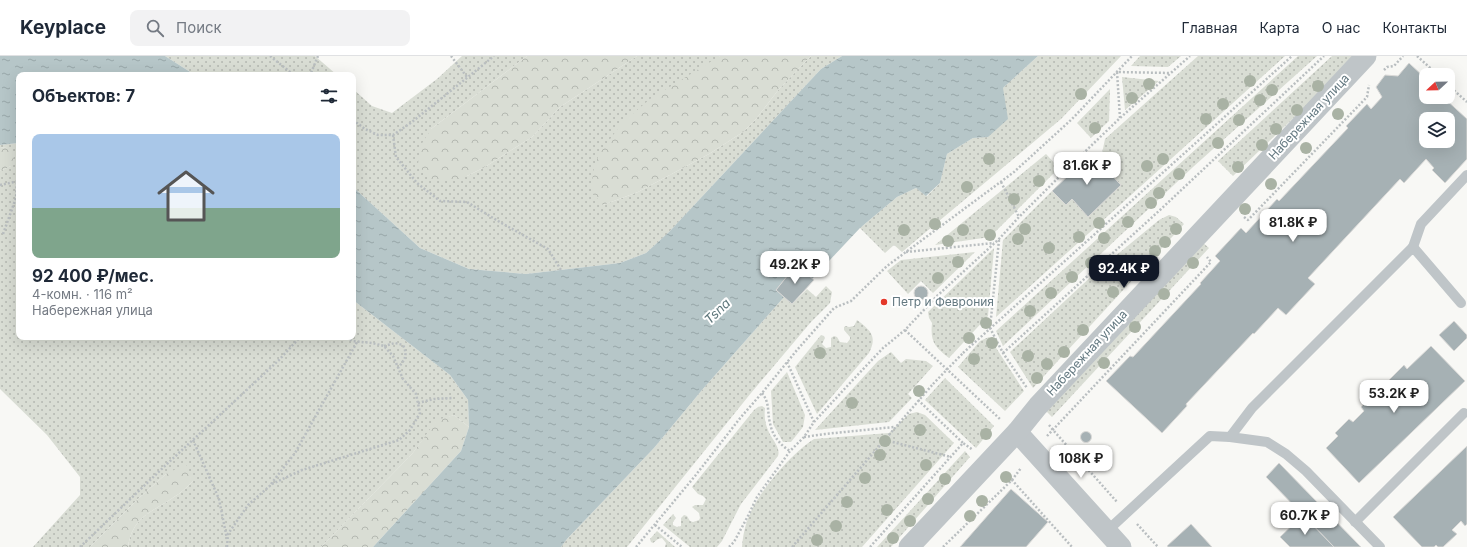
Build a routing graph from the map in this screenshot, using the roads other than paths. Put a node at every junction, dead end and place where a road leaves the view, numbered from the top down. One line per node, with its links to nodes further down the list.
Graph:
1 (1366, 56): 6 (street, Набережная улица)
2 (1467, 175): 3 (lane)
3 (1413, 247): 4 (lane); 7 (lane)
4 (1461, 303)
5 (1464, 413): 8 (lane)
6 (1017, 432): 9 (street); 10 (street, Набережная улица)
7 (1230, 437): 8 (lane); 9 (lane)
8 (1355, 522): 12 (lane)
9 (1107, 531): 11 (street)
10 (909, 547)
11 (1121, 547)
12 (1380, 547)

